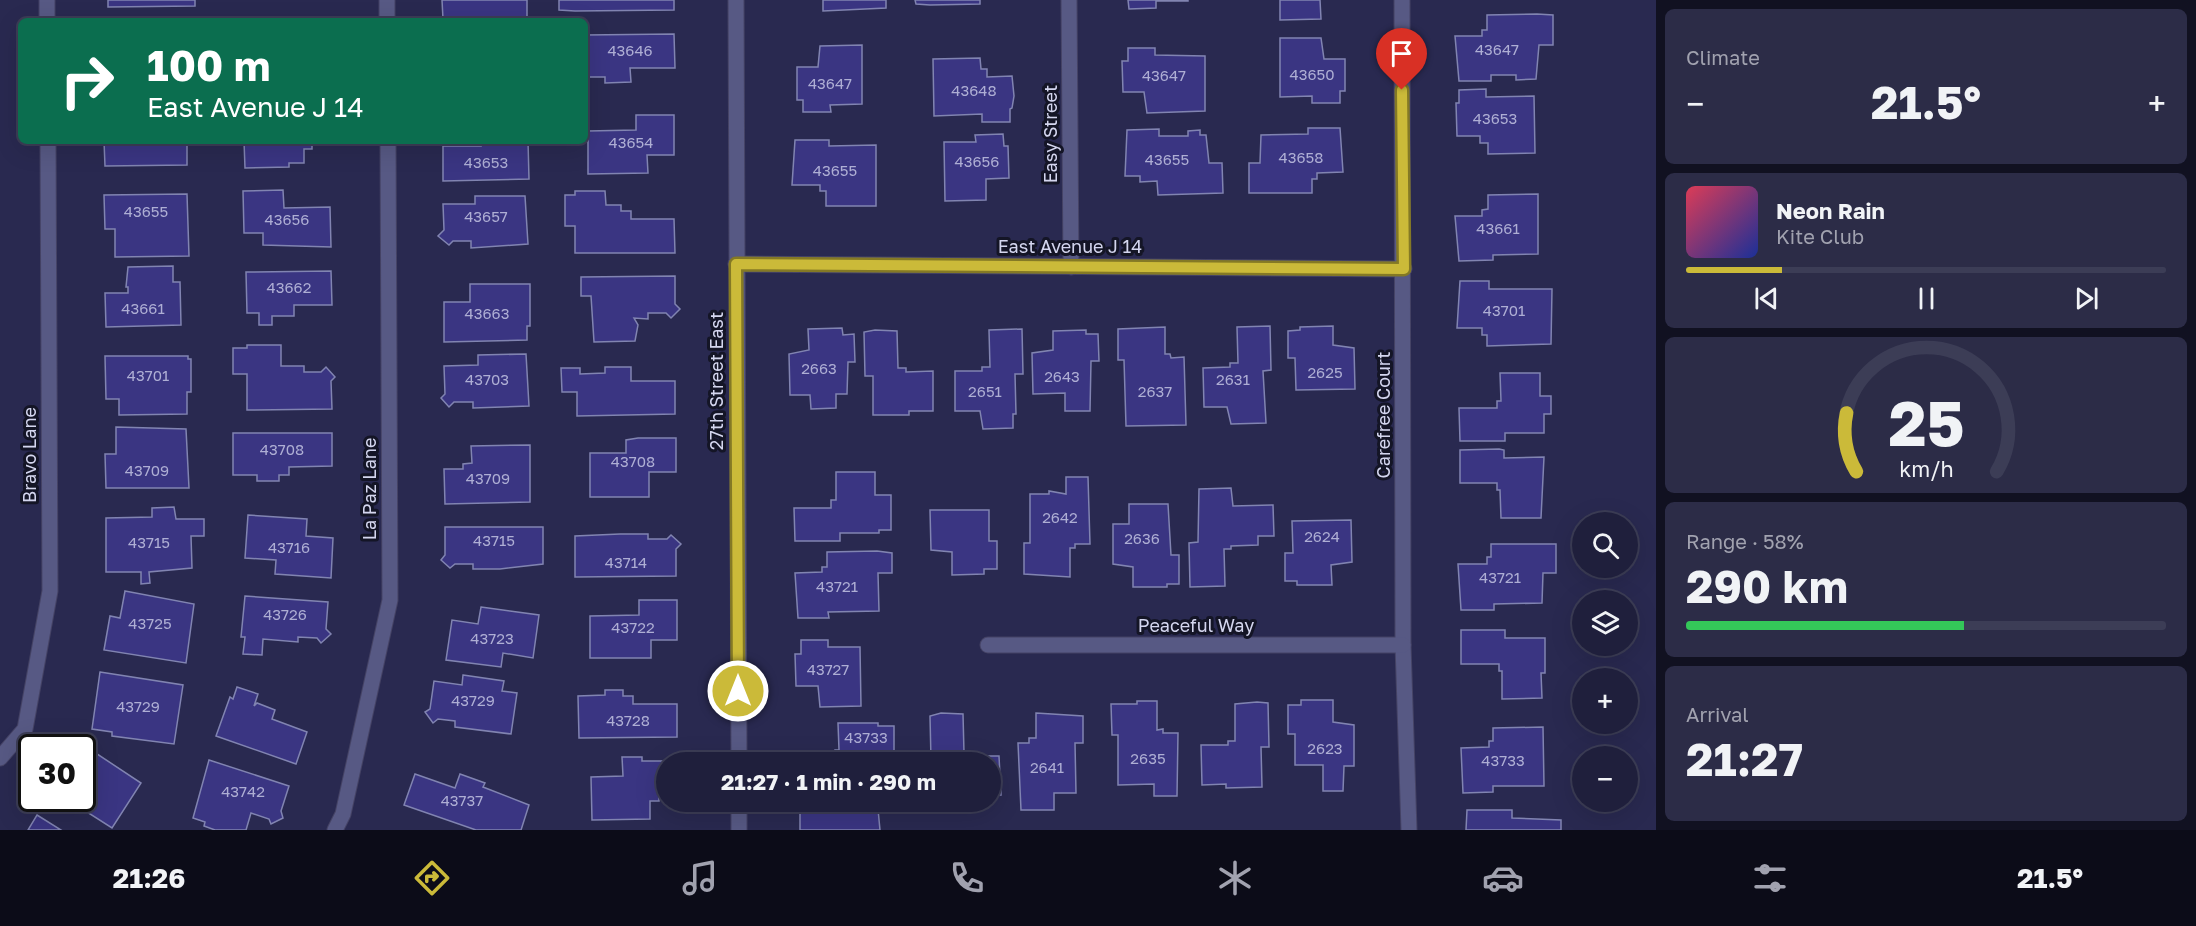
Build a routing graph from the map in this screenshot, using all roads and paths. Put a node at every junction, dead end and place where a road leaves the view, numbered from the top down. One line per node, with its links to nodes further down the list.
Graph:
1 (47, 0): 6 (street)
2 (387, 0): 7 (street)
3 (736, 0): 10 (street, 27th Street East)
4 (1070, 0): 11 (street, Easy Street)
5 (1402, 0): 12 (street, Carefree Court)
6 (47, 18)
7 (387, 18)
8 (48, 144): 16 (street, Bravo Lane)
9 (388, 144): 18 (street, La Paz Lane)
10 (736, 264): 11 (street, East Avenue J 14); 15 (street, 27th Street East)
11 (1071, 267): 12 (street, East Avenue J 14)
12 (1404, 269): 14 (street, Carefree Court)
13 (988, 645): 14 (street, Peaceful Way)
14 (1403, 645): 20 (street, Carefree Court)
15 (738, 752)
16 (0, 758)
17 (739, 812): 19 (street)
18 (335, 830)
19 (739, 830)
20 (1409, 830)

